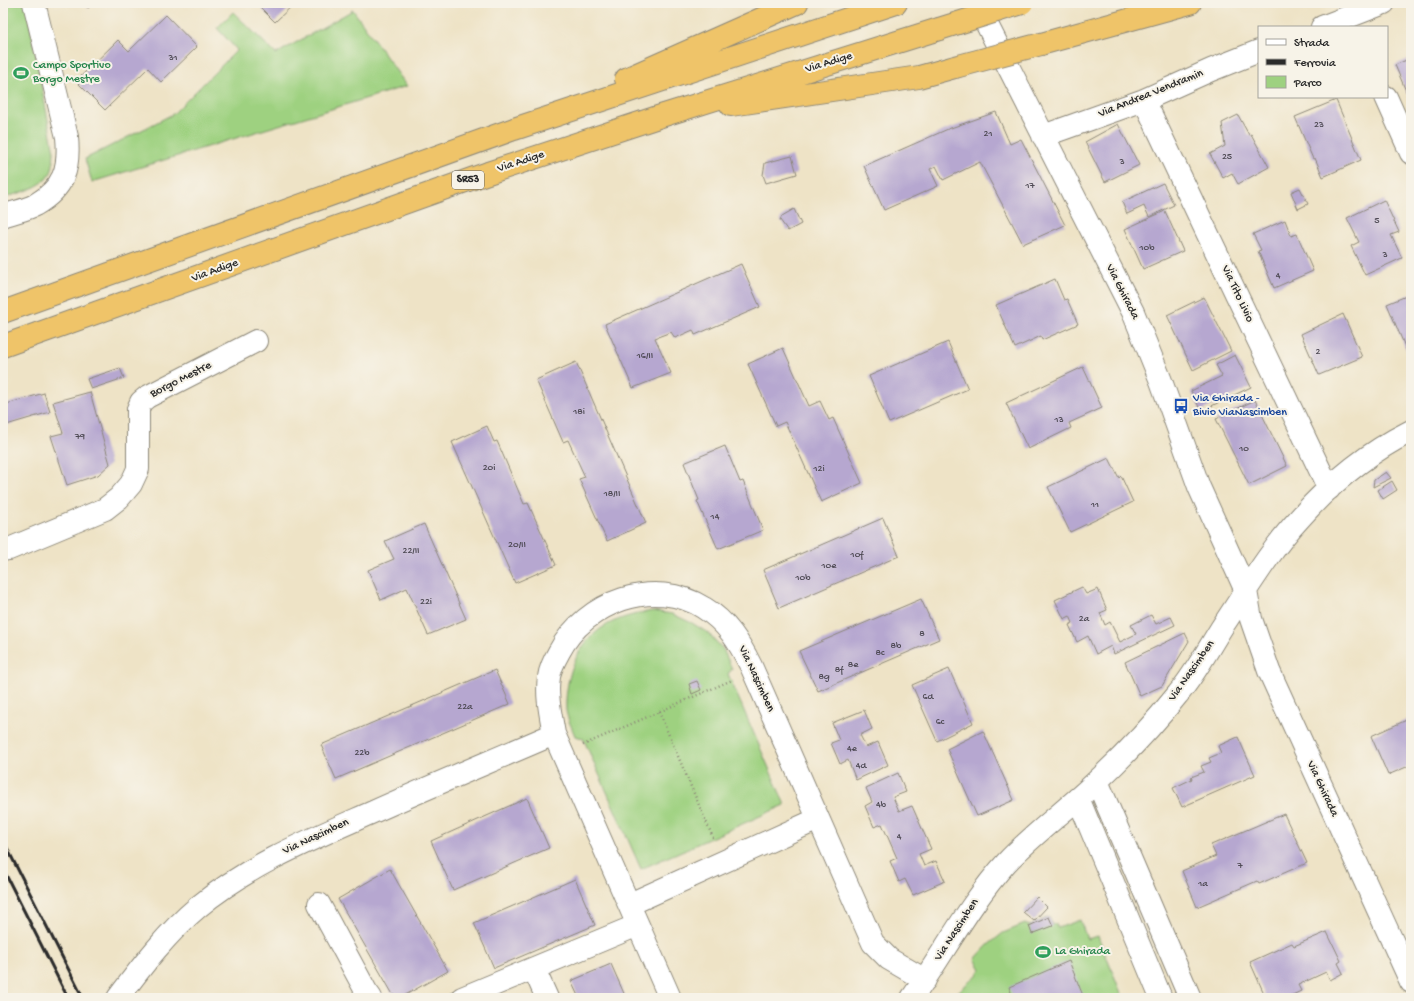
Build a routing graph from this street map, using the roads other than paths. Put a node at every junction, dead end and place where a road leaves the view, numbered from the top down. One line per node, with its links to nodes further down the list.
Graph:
1 (34, 3): 17 (street)
2 (797, 3): 14 (highway)
3 (896, 3): 14 (highway)
4 (976, 3): 15 (street, Via Ghirada)
5 (1022, 3): 13 (highway, Via Adige / SR53, bridge)
6 (1190, 3): 13 (highway, bridge)
7 (1384, 3): 8 (street)
8 (1353, 22): 9 (street)
9 (1328, 26)
10 (1258, 51): 12 (street, Via Andrea Vendramin)
11 (1386, 98): 16 (street)
12 (1144, 100): 15 (street, Via Andrea Vendramin); 22 (street, Via Tito Livio)
13 (661, 116): 20 (highway, Via Adige / SR53)
14 (514, 129): 18 (highway)
15 (1043, 136): 24 (street, Via Ghirada)
16 (1411, 153)
17 (3, 216)
18 (3, 312)
19 (256, 341): 23 (street, Borgo Mestre)
20 (3, 346)
21 (1411, 431): 22 (street)
22 (1329, 489): 24 (street)
23 (3, 550)
24 (1246, 591): 26 (street, Via Nascimben); 34 (street, Via Ghirada)
25 (554, 734): 28 (street, Via Nascimben); 30 (street, Via Nascimben); 35 (street, Via Nascimben)
26 (1098, 781): 27 (street, Via Nascimben); 42 (street)
27 (1078, 798): 33 (street, Via Nascimben); 41 (street)
28 (818, 819): 30 (street); 33 (street, Via Nascimben)
29 (319, 904): 36 (street)
30 (630, 904): 31 (street, Via Nascimben)
31 (638, 925): 32 (street); 39 (street, Via Nascimben)
32 (534, 969): 37 (street); 38 (street)
33 (925, 980): 40 (street, Via Nascimben)
34 (1411, 982)
35 (118, 998)
36 (371, 998)
37 (462, 998)
38 (547, 998)
39 (670, 998)
40 (912, 998)
41 (1161, 998)
42 (1190, 998)

